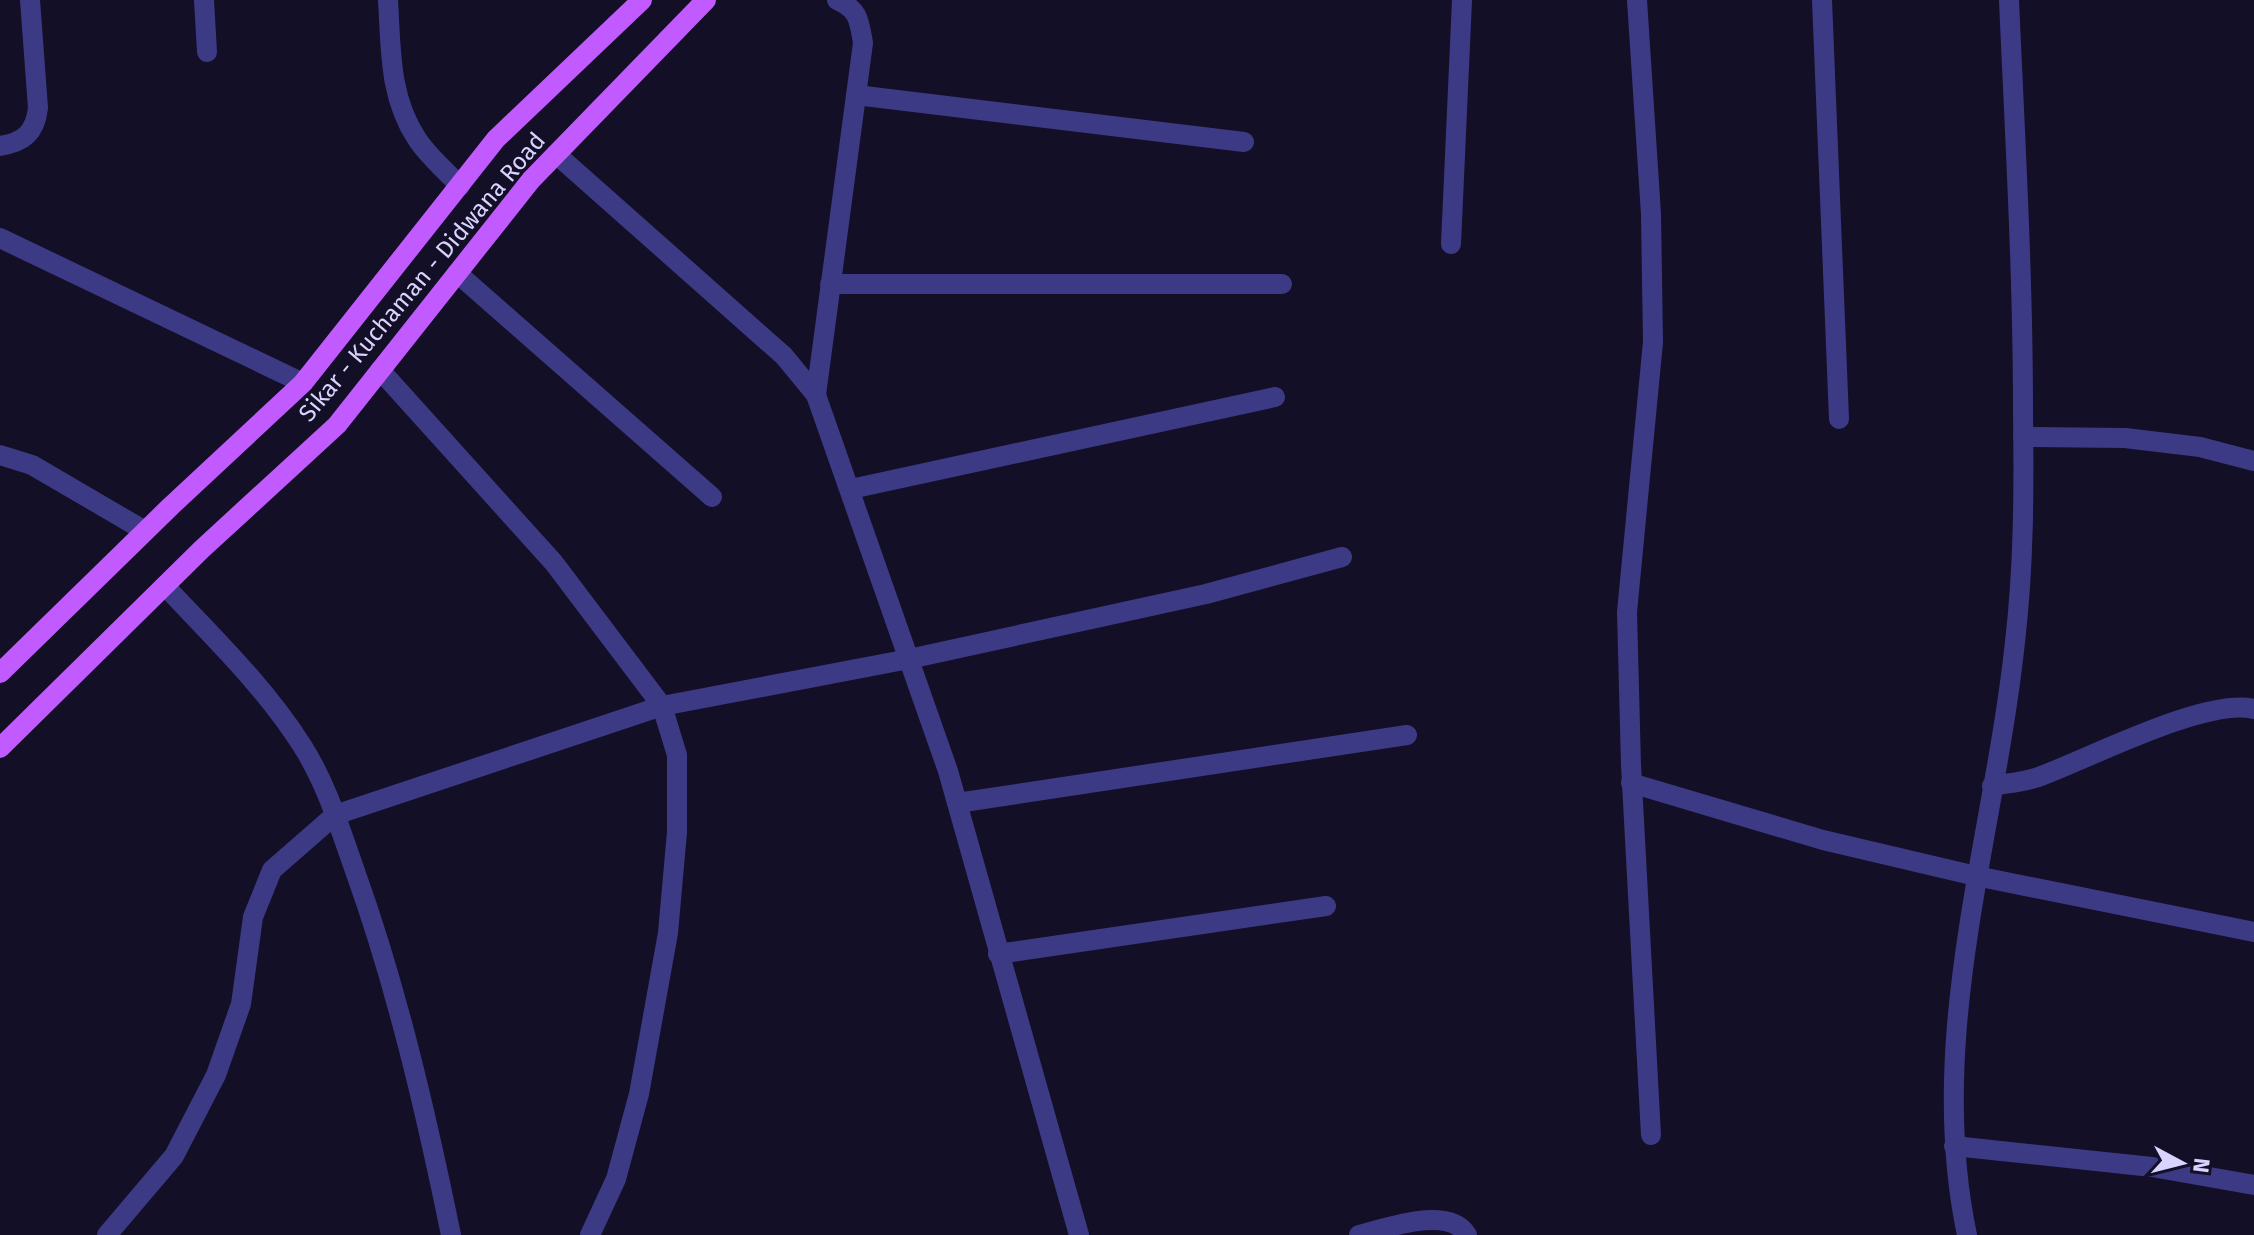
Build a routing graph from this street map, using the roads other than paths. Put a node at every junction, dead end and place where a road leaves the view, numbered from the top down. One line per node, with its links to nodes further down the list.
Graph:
1 (30, 0): 14 (street)
2 (204, 0): 11 (street)
3 (388, 0): 16 (street)
4 (642, 0): 16 (main road, Sikar - Kuchaman - Didwana Road)
5 (706, 0): 15 (main road, Sikar - Kuchaman - Didwana Road)
6 (837, 0): 12 (street)
7 (1462, 0): 18 (street)
8 (1637, 0): 41 (street)
9 (1822, 0): 26 (street)
10 (2009, 0): 27 (street)
11 (207, 52)
12 (856, 95): 13 (street); 20 (street)
13 (1244, 142)
14 (0, 146)
15 (556, 154): 19 (main road, Sikar - Kuchaman - Didwana Road); 24 (street)
16 (460, 186): 23 (main road, Sikar - Kuchaman - Didwana Road)
17 (0, 238): 23 (street)
18 (1451, 244)
19 (457, 273): 22 (main road, Sikar - Kuchaman - Didwana Road); 31 (street)
20 (830, 284): 21 (street); 24 (street)
21 (1282, 284)
22 (380, 370): 34 (main road, Sikar - Kuchaman - Didwana Road); 37 (street)
23 (303, 383): 32 (main road, Sikar - Kuchaman - Didwana Road)
24 (816, 395): 30 (street)
25 (1275, 397): 30 (street)
26 (1839, 419)
27 (2023, 437): 29 (street); 42 (street)
28 (0, 455): 32 (street)
29 (2254, 461)
30 (851, 489): 35 (street)
31 (712, 497)
32 (145, 531): 36 (main road, Sikar - Kuchaman - Didwana Road)
33 (1342, 557): 35 (street)
34 (165, 586): 40 (main road, Sikar - Kuchaman - Didwana Road); 44 (street)
35 (909, 659): 37 (street); 43 (street)
36 (0, 673)
37 (662, 706): 44 (street); 54 (street)
38 (2254, 709): 42 (street)
39 (1407, 735): 43 (street)
40 (0, 748)
41 (1631, 783): 45 (street); 49 (street)
42 (1992, 786): 45 (street)
43 (957, 803): 48 (street)
44 (335, 815): 52 (street); 53 (street)
45 (1976, 876): 47 (street); 50 (street)
46 (1326, 906): 48 (street)
47 (2254, 932)
48 (998, 954): 55 (street)
49 (1651, 1135)
50 (1954, 1146): 51 (street); 58 (street)
51 (2254, 1185)
52 (107, 1235)
53 (451, 1235)
54 (590, 1235)
55 (1079, 1235)
56 (1359, 1235): 57 (street)
57 (1467, 1235)
58 (1967, 1235)

